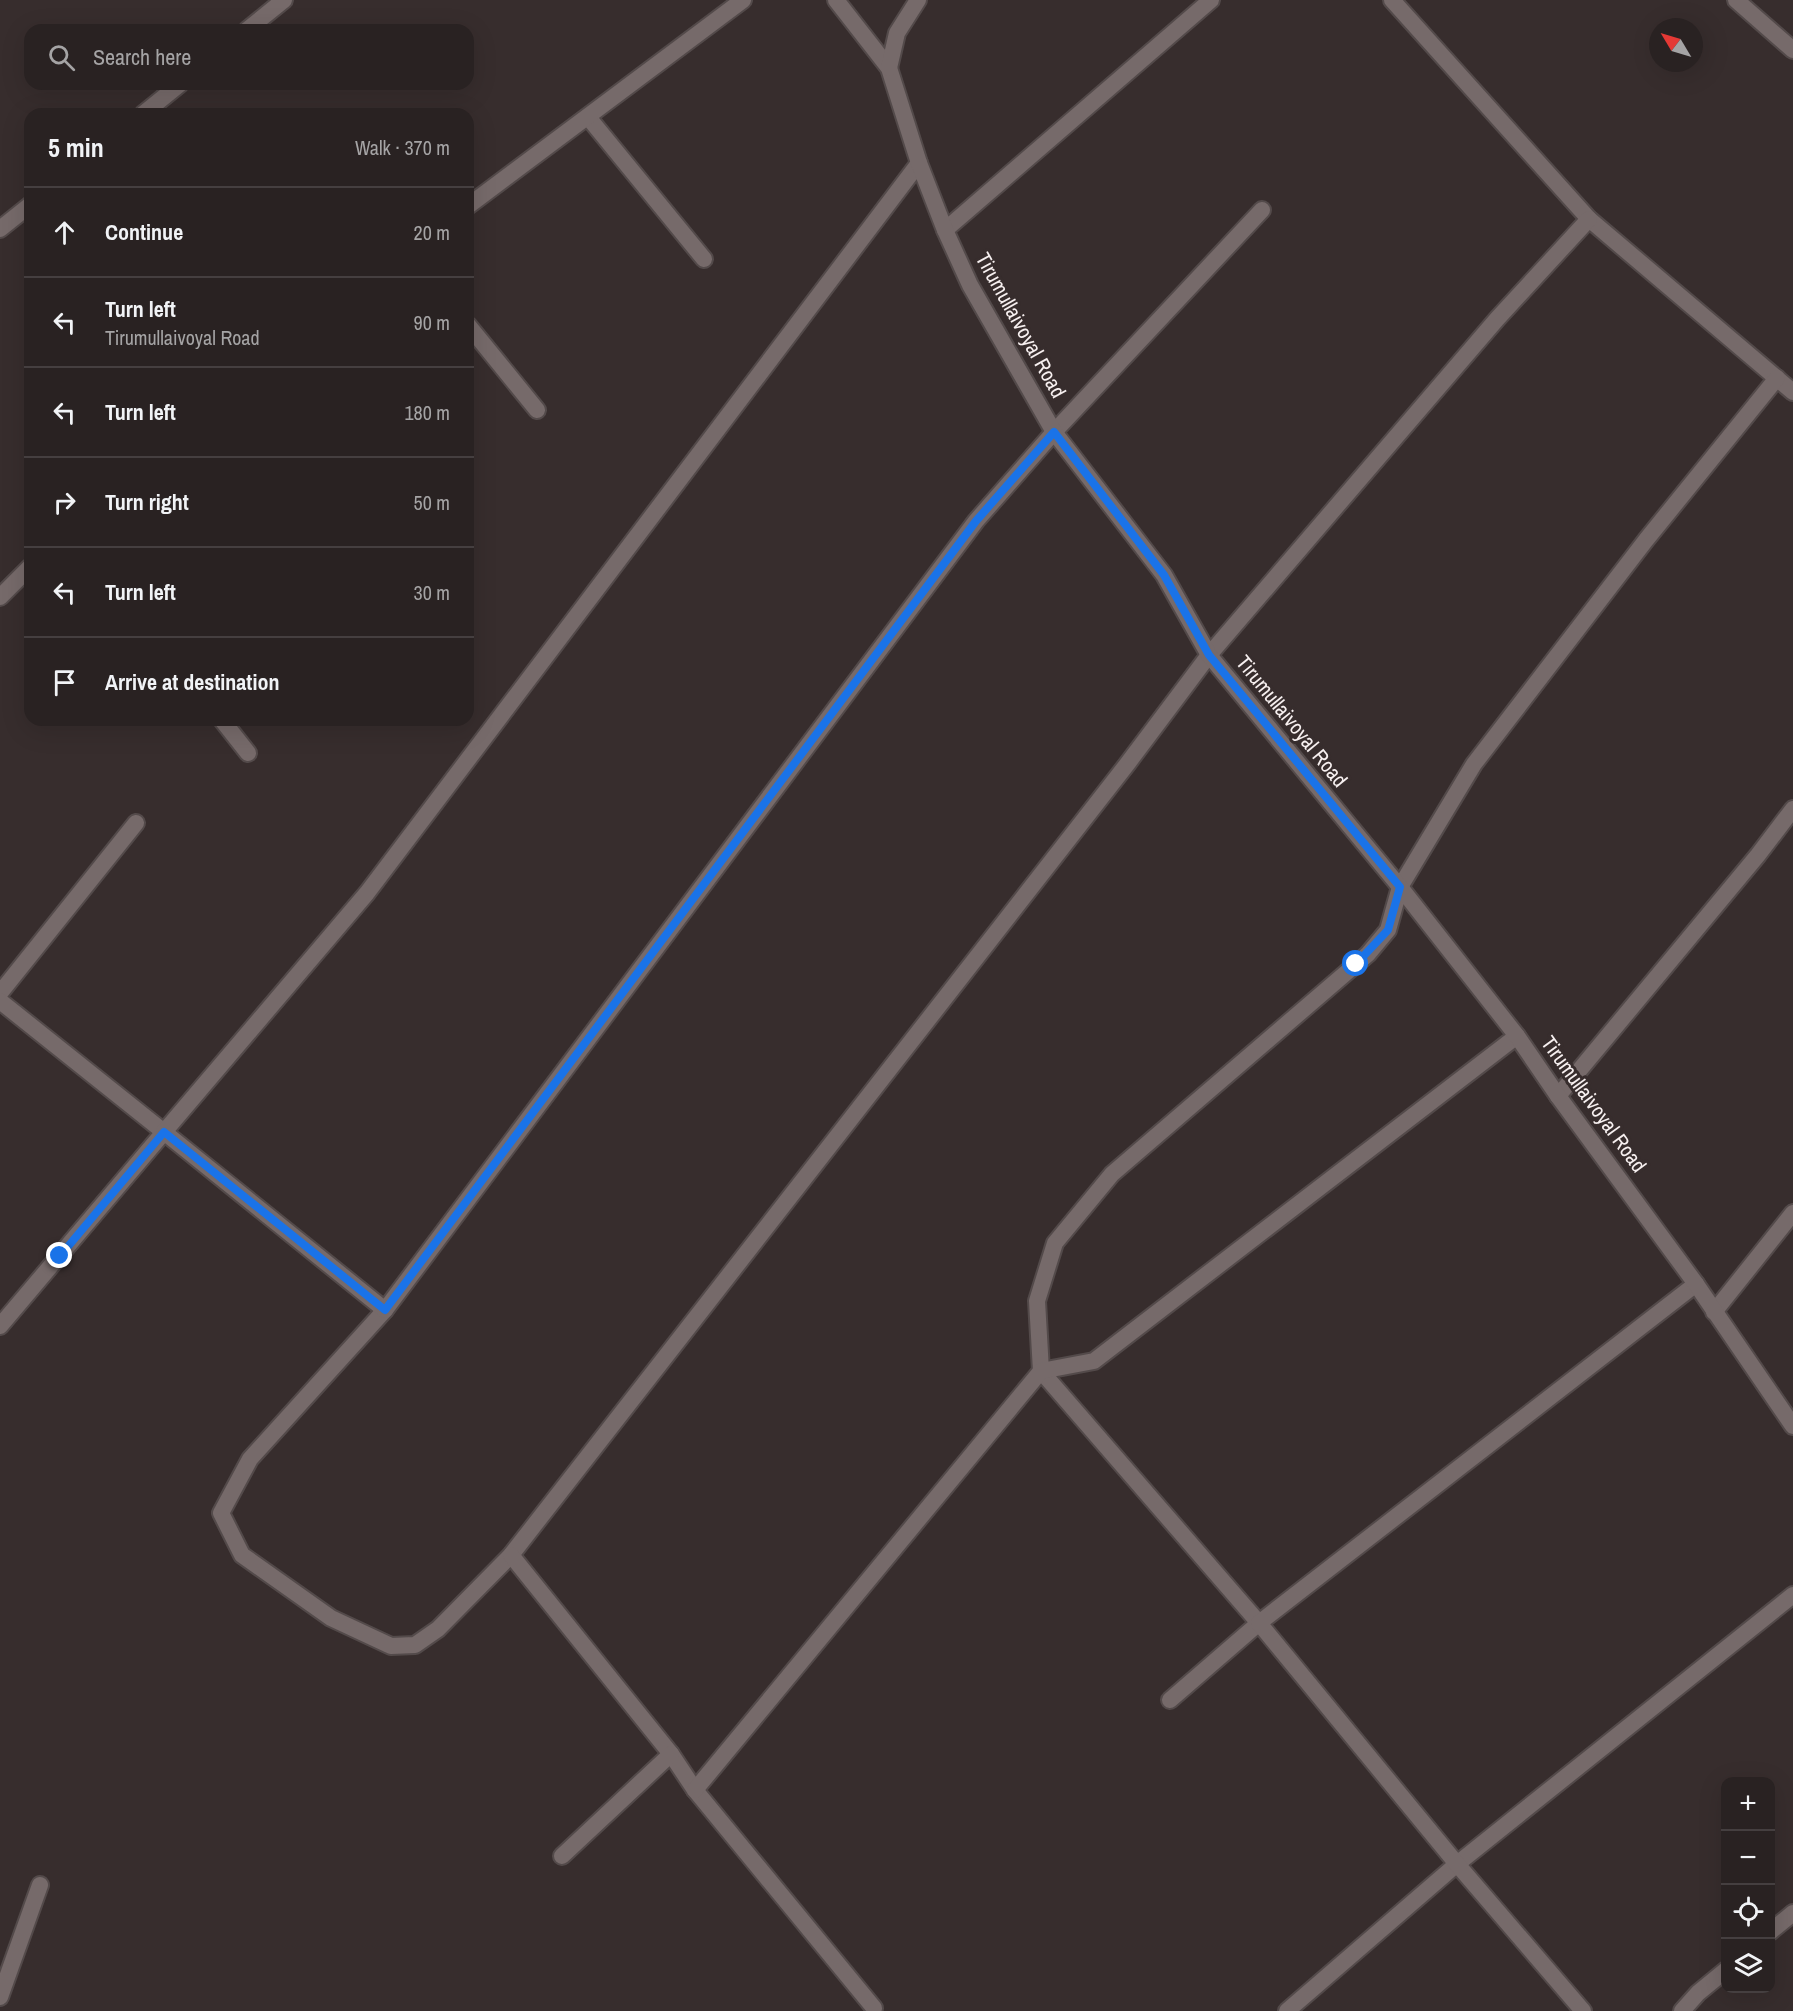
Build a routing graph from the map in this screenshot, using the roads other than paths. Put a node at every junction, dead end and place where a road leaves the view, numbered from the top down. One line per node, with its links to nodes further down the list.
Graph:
1 (284, 0): 8 (street)
2 (743, 0): 13 (street)
3 (836, 0): 10 (street, Tirumullaivoyal Road)
4 (918, 0): 10 (street)
5 (1211, 0): 20 (street)
6 (1392, 0): 18 (street)
7 (1736, 0): 9 (street)
8 (254, 24)
9 (1793, 50)
10 (889, 68): 14 (street, Tirumullaivoyal Road)
11 (173, 90): 12 (street)
12 (150, 108)
13 (588, 117): 15 (street); 21 (street)
14 (920, 163): 20 (street, Tirumullaivoyal Road); 39 (street)
15 (474, 202)
16 (24, 210): 19 (street)
17 (1262, 210): 26 (street)
18 (1589, 219): 23 (street); 29 (street)
19 (0, 229)
20 (945, 230): 26 (street, Tirumullaivoyal Road)
21 (704, 260)
22 (474, 332): 25 (street)
23 (1777, 378): 24 (street); 34 (street)
24 (1793, 392)
25 (537, 410)
26 (1054, 432): 29 (street, Tirumullaivoyal Road); 42 (street)
27 (24, 573): 28 (street)
28 (0, 597)
29 (1209, 655): 34 (street, Tirumullaivoyal Road); 47 (street)
30 (227, 726): 31 (street)
31 (248, 753)
32 (1793, 809): 38 (street)
33 (136, 823): 35 (street)
34 (1400, 887): 37 (street, Tirumullaivoyal Road); 45 (street)
35 (0, 993)
36 (0, 1002): 39 (street)
37 (1517, 1036): 38 (street, Tirumullaivoyal Road); 45 (street)
38 (1558, 1096): 41 (street, Tirumullaivoyal Road)
39 (164, 1132): 42 (street); 44 (street)
40 (1793, 1213): 43 (street)
41 (1695, 1284): 43 (street, Tirumullaivoyal Road); 49 (street)
42 (385, 1310): 47 (street)
43 (1714, 1312): 46 (street, Tirumullaivoyal Road)
44 (0, 1326)
45 (1041, 1371): 49 (street); 52 (street)
46 (1793, 1426)
47 (511, 1555): 51 (street)
48 (1793, 1595): 54 (street)
49 (1259, 1623): 50 (street); 54 (street)
50 (1170, 1700)
51 (671, 1754): 52 (street); 53 (street)
52 (695, 1790): 60 (street)
53 (562, 1856)
54 (1457, 1864): 61 (street); 62 (street)
55 (40, 1885): 59 (street)
56 (1793, 1913): 57 (street)
57 (1775, 1928)
58 (1721, 1973): 63 (street)
59 (0, 1997)
60 (874, 2010)
61 (1287, 2011)
62 (1583, 2011)
63 (1682, 2011)

